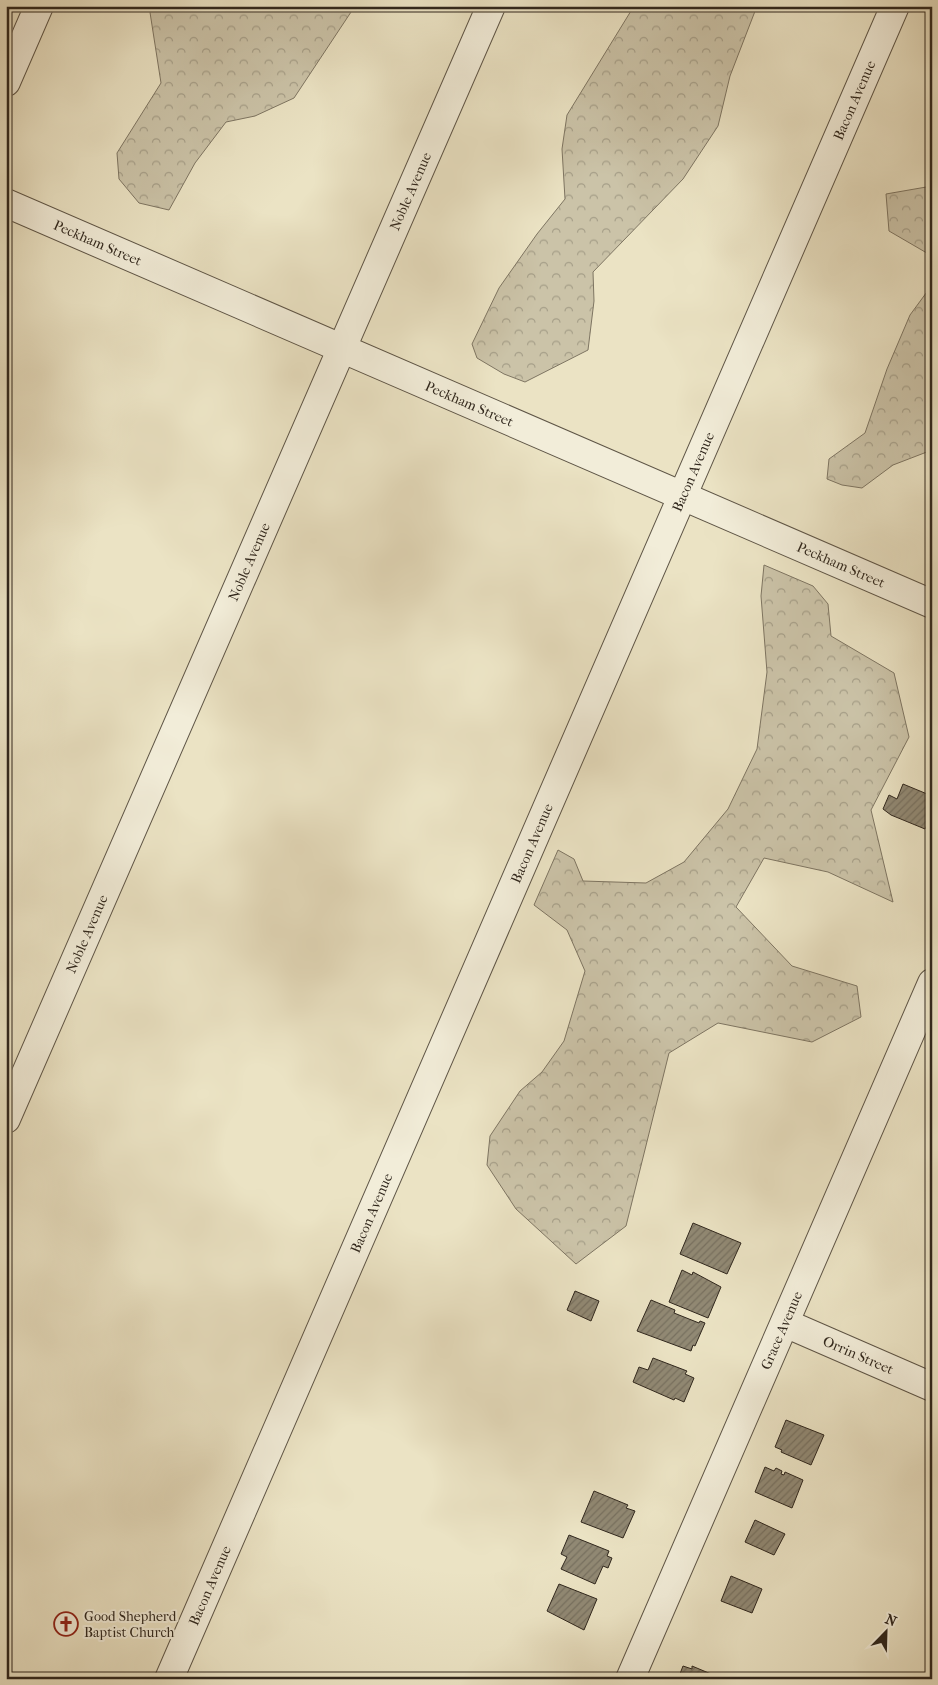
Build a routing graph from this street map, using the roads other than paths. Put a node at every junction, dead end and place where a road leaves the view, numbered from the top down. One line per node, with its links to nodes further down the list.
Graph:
1 (39, 6): 4 (street)
2 (491, 6): 6 (street, Noble Avenue)
3 (895, 6): 7 (street, Bacon Avenue)
4 (6, 82)
5 (6, 203): 6 (street, Peckham Street)
6 (342, 348): 7 (street, Peckham Street); 10 (street, Noble Avenue)
7 (682, 496): 8 (street, Peckham Street); 13 (street, Bacon Avenue)
8 (932, 604)
9 (930, 992): 11 (street, Grace Avenue)
10 (6, 1118)
11 (785, 1323): 12 (street, Orrin Street); 14 (street, Grace Avenue)
12 (932, 1386)
13 (169, 1679)
14 (630, 1679)

